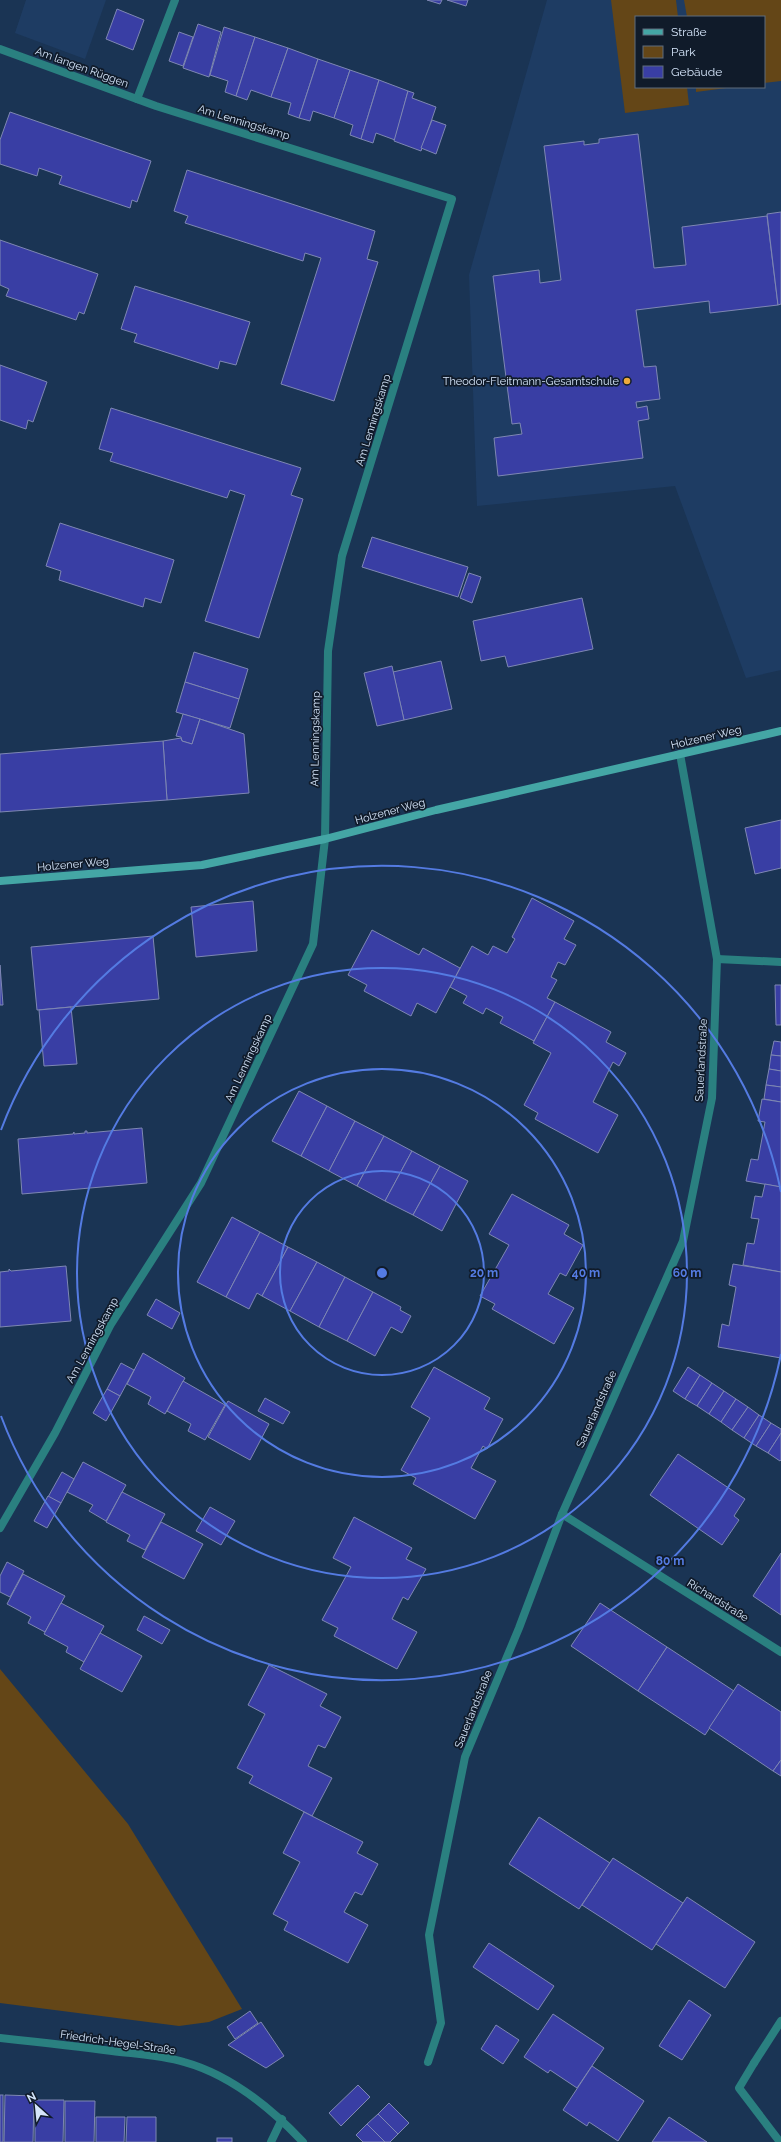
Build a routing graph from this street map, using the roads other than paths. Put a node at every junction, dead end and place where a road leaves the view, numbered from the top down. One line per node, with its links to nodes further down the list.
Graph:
1 (175, 0): 3 (street)
2 (0, 49): 3 (street, Am langen Rüggen)
3 (137, 99): 4 (street, Am langen Rüggen)
4 (156, 106): 7 (street, Am Lenningskamp)
5 (781, 731): 6 (main road, Holzener Weg)
6 (680, 754): 7 (main road, Holzener Weg); 9 (street, Sauerlandstraße)
7 (325, 839): 8 (main road, Holzener Weg); 12 (street, Am Lenningskamp)
8 (0, 882)
9 (716, 959): 10 (street); 11 (street, Sauerlandstraße)
10 (781, 962)
11 (562, 1514): 13 (street, Richardstraße); 16 (street, Sauerlandstraße)
12 (0, 1528)
13 (781, 1652)
14 (781, 2021): 20 (street)
15 (0, 2038): 17 (street, Friedrich-Hegel-Straße)
16 (428, 2062)
17 (282, 2119): 18 (street); 19 (street, Friedrich-Hegel-Straße)
18 (271, 2142)
19 (303, 2142)
20 (780, 2142)

